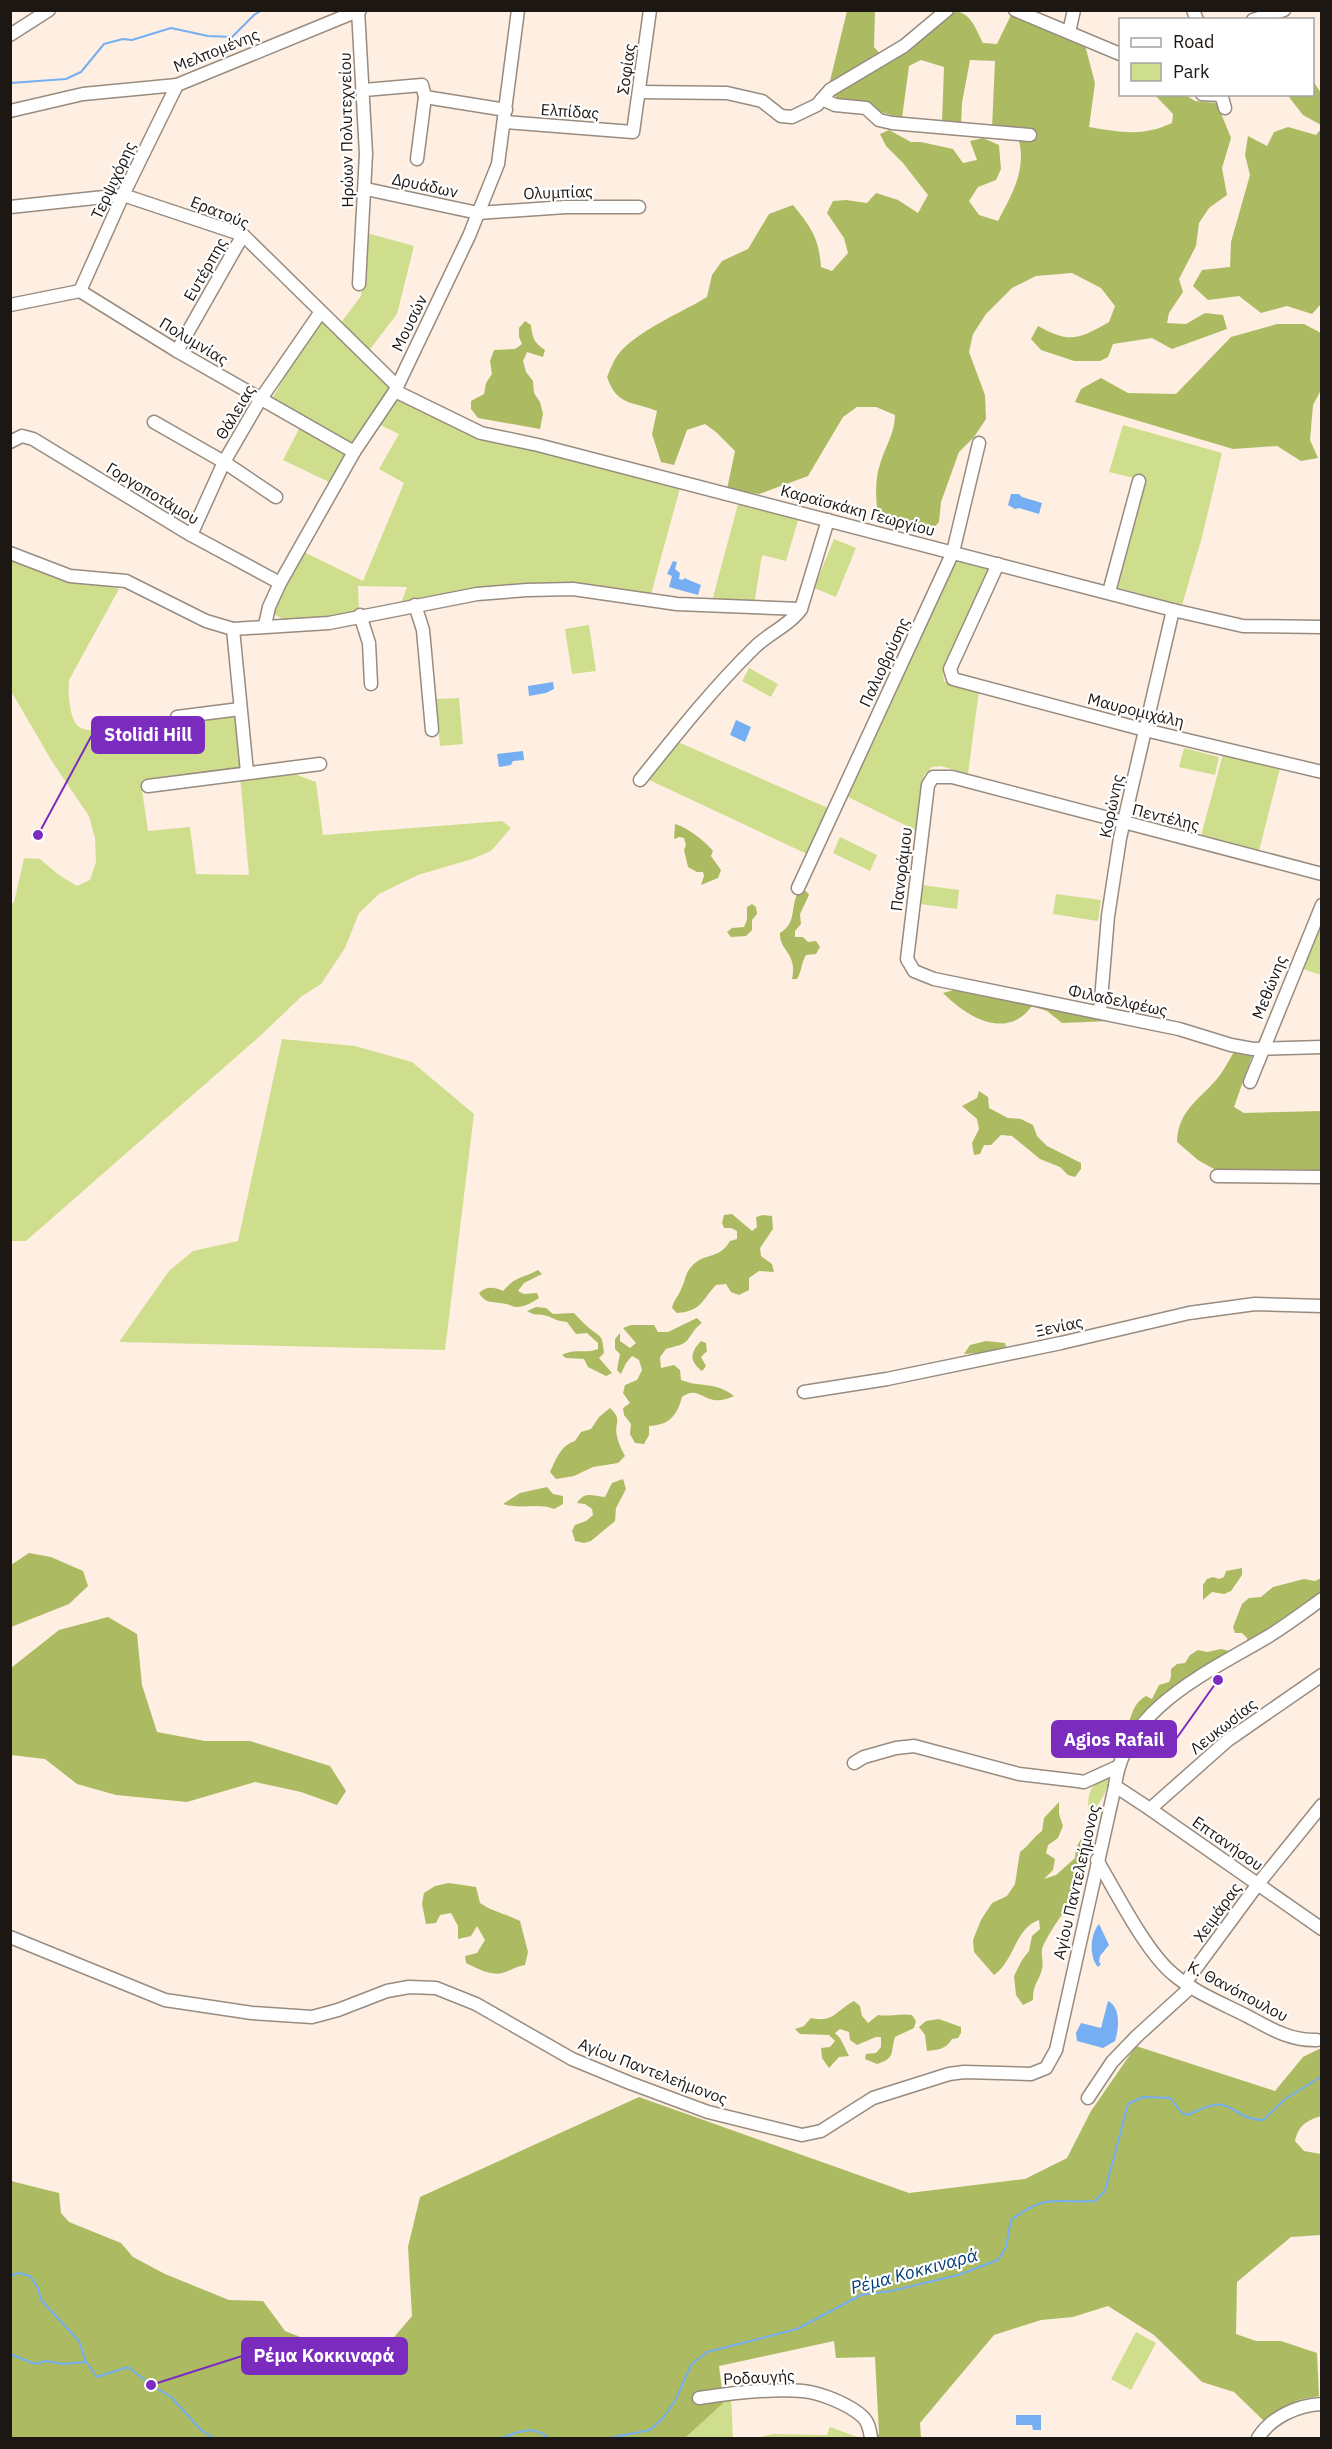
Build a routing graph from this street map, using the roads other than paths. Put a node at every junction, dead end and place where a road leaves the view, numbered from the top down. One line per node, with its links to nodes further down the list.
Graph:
1 (49, 10): 11 (street)
2 (518, 10): 21 (street, Μουσών)
3 (650, 10): 15 (street, Σοφίας)
4 (947, 10): 18 (street)
5 (1015, 10): 10 (street)
6 (1074, 10): 10 (street)
7 (1284, 10): 9 (street)
8 (359, 11): 13 (street, Μελπομένης); 14 (street, Ηρώων Πολυτεχνείου)
9 (1258, 18)
10 (1069, 33): 12 (street)
11 (10, 35)
12 (1119, 54)
13 (177, 85): 20 (street, Μελπομένης); 26 (street, Τερψιχόρης)
14 (364, 90): 17 (street, Ελπίδας); 25 (street, Ηρώων Πολυτεχνείου)
15 (640, 92): 18 (street); 22 (street, Σοφίας)
16 (1221, 96): 19 (street)
17 (425, 97): 21 (street, Ελπίδας); 24 (street)
18 (822, 99): 23 (street)
19 (1225, 108)
20 (10, 111)
21 (505, 116): 22 (street, Ελπίδας); 29 (street, Μουσών)
22 (633, 132)
23 (1030, 135)
24 (417, 159)
25 (366, 189): 29 (street, Δρυάδων); 31 (street, Ηρώων Πολυτεχνείου)
26 (123, 195): 27 (street, Ερατούς); 30 (street, Ερατούς); 32 (street, Τερψιχόρης)
27 (10, 207)
28 (639, 207): 29 (street, Ολυμπίας)
29 (478, 213): 36 (street, Μουσών)
30 (243, 235): 34 (street, Ερατούς); 35 (street, Ευτέρπης)
31 (359, 284)
32 (80, 291): 33 (street); 35 (street, Πολυμνίας)
33 (10, 305)
34 (320, 313): 36 (street, Ερατούς); 37 (street, Θάλειας)
35 (177, 351): 37 (street, Πολυμνίας)
36 (396, 389): 41 (street, Μουσών); 45 (street, Καραϊσκάκη Γεωργίου)
37 (260, 399): 41 (street, Πολυμνίας); 42 (street, Θάλειας)
38 (154, 422): 42 (street)
39 (10, 442): 46 (street, Γοργοποτάμου)
40 (980, 443): 47 (street, Παλιοβρύσης)
41 (354, 452): 50 (street, Μουσών)
42 (224, 462): 44 (street); 46 (street, Θάλειας)
43 (1139, 480): 51 (street)
44 (276, 497)
45 (828, 520): 47 (street, Καραϊσκάκη Γεωργίου); 53 (street)
46 (191, 535): 50 (street, Γοργοποτάμου)
47 (953, 552): 49 (street, Καραϊσκάκη Γεωργίου); 72 (street, Παλιοβρύσης)
48 (10, 553): 58 (street)
49 (998, 564): 51 (street, Καραϊσκάκη Γεωργίου); 63 (street, Μαυρομιχάλη)
50 (280, 583): 56 (street, Μουσών)
51 (1109, 592): 54 (street, Καραϊσκάκη Γεωργίου)
52 (415, 605): 53 (street); 55 (street); 62 (street)
53 (801, 609): 68 (street)
54 (1173, 610): 57 (street, Καραϊσκάκη Γεωργίου); 63 (street, Κορώνης)
55 (360, 615): 56 (street); 59 (street)
56 (266, 625): 58 (street)
57 (1322, 627)
58 (233, 629): 60 (street)
59 (371, 684)
60 (240, 708): 61 (street); 65 (street)
61 (177, 717)
62 (432, 730)
63 (1145, 730): 66 (street, Μαυρομιχάλη); 70 (street, Κορώνης)
64 (320, 764): 65 (street)
65 (247, 772): 69 (street)
66 (1322, 772)
67 (933, 777): 70 (street, Πεντέλης); 74 (street, Πανοράμου)
68 (640, 780)
69 (148, 786)
70 (1123, 823): 71 (street, Πεντέλης); 75 (street, Κορώνης)
71 (1322, 874)
72 (798, 888)
73 (1322, 905): 77 (street, Μεθώνης)
74 (910, 967): 75 (street, Φιλαδελφέως)
75 (1100, 1012): 77 (street, Φιλαδελφέως)
76 (1322, 1047): 77 (street, Φιλαδελφέως)
77 (1263, 1049): 78 (street, Μεθώνης)
78 (1250, 1083)
79 (1217, 1176): 80 (street)
80 (1322, 1177)
81 (1322, 1306): 82 (street, Ξενίας)
82 (804, 1392)
83 (1322, 1599): 86 (street, Αγίου Παντελεήμονος)
84 (1322, 1675): 89 (street, Λευκωσίας)
85 (854, 1763): 86 (street)
86 (1117, 1767): 87 (street, Αγίου Παντελεήμονος)
87 (1115, 1786): 89 (street, Επτανήσου); 90 (street, Αγίου Παντελεήμονος)
88 (1322, 1805): 91 (street, Χειμάρας)
89 (1150, 1809): 91 (street, Επτανήσου)
90 (1097, 1860): 93 (street, Αγίου Παντελεήμονος); 94 (street, Κ. Θανόπουλου)
91 (1258, 1884): 92 (street, Επτανήσου); 94 (street, Χειμάρας)
92 (1322, 1929)
93 (10, 1937)
94 (1188, 1985): 95 (street, Κ. Θανόπουλου); 96 (street, Χειμάρας)
95 (1317, 2040)
96 (1088, 2098)
97 (699, 2398): 99 (street, Ροδαυγής)
98 (1322, 2404): 100 (street)
99 (871, 2439)
100 (1258, 2439)

